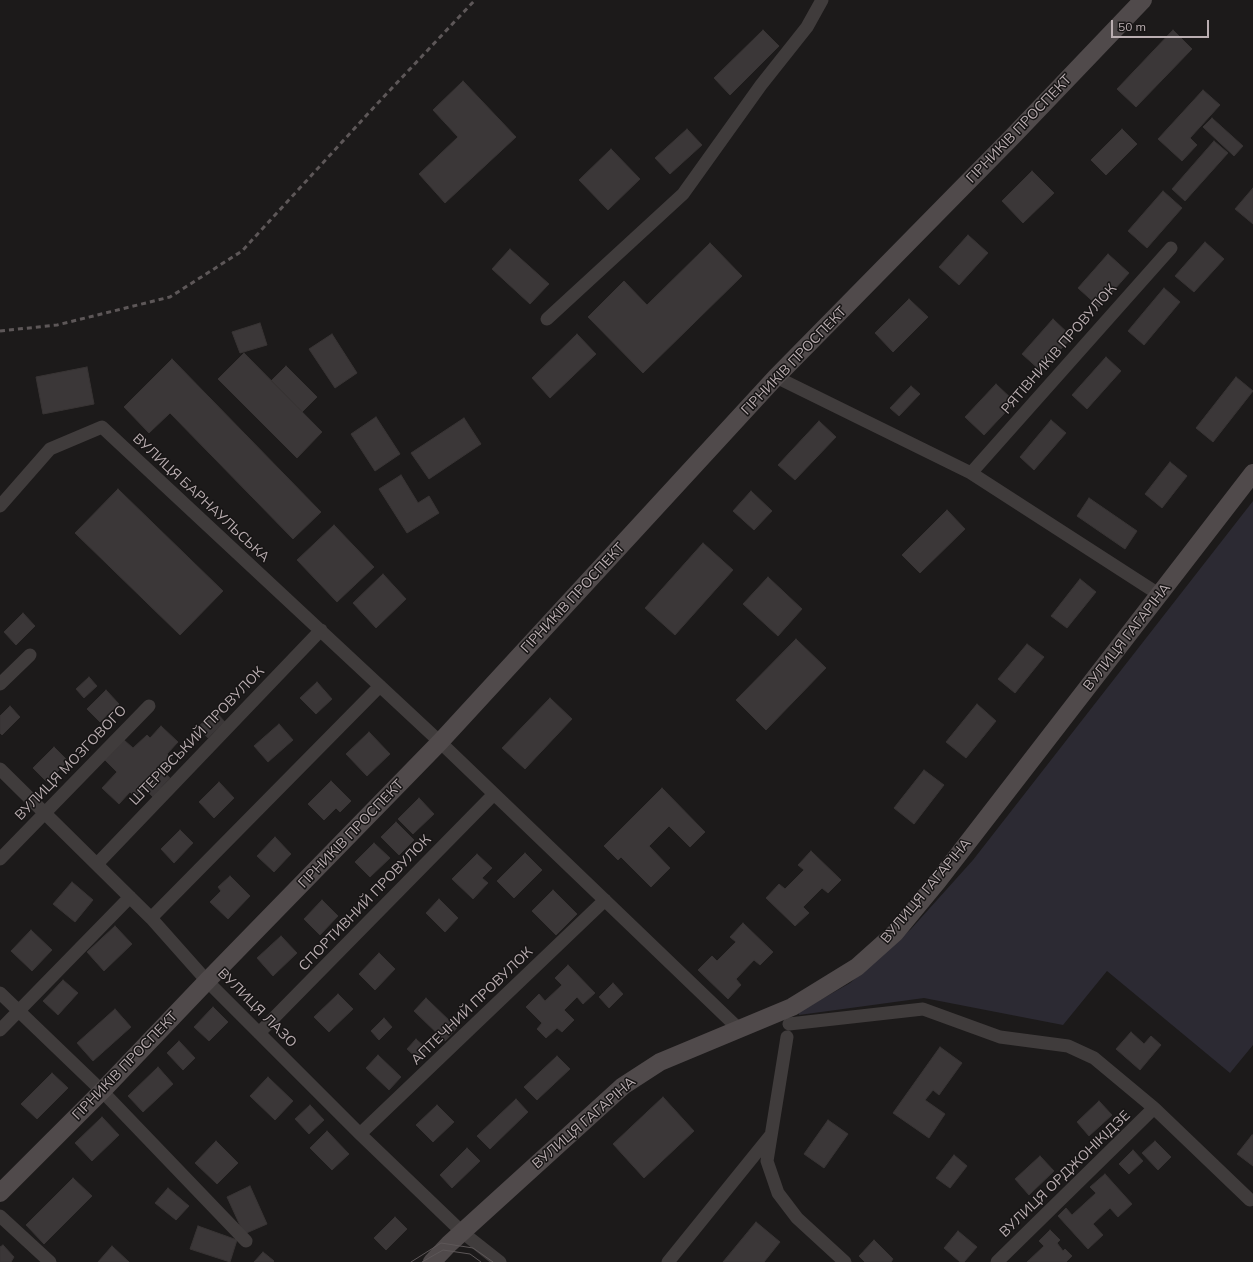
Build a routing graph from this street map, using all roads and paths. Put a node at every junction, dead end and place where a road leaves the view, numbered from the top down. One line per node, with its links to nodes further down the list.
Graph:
1 (822, 0): 4 (street)
2 (1143, 0): 5 (main road, ГІРНИКІВ ПРОСПЕКТ)
3 (1171, 248): 6 (street, РЯТІВНИКІВ ПРОВУЛОК)
4 (547, 319)
5 (776, 377): 6 (street); 15 (main road, ГІРНИКІВ ПРОСПЕКТ)
6 (971, 473): 9 (street)
7 (1253, 473): 9 (main road, ВУЛИЦЯ ГАГАРІНА)
8 (0, 506): 10 (street, ВУЛИЦЯ БАРНАУЛЬСЬКА)
9 (1160, 595): 28 (main road, ВУЛИЦЯ ГАГАРІНА)
10 (321, 630): 13 (street); 20 (street, ШТЕРІВСЬКИЙ ПРОВУЛОК)
11 (30, 655): 12 (street)
12 (0, 684)
13 (380, 686): 15 (street); 23 (street)
14 (149, 706): 18 (street, ВУЛИЦЯ МОЗГОВОГО)
15 (440, 742): 17 (street); 24 (main road, ГІРНИКІВ ПРОСПЕКТ)
16 (0, 768): 18 (street, ВУЛИЦЯ ЛАЗО)
17 (494, 794): 22 (street); 29 (street, СПОРТИВНИЙ ПРОВУЛОК)
18 (46, 813): 19 (street, ВУЛИЦЯ МОЗГОВОГО); 20 (street, ВУЛИЦЯ ЛАЗО)
19 (0, 859)
20 (97, 864): 21 (street, ВУЛИЦЯ ЛАЗО)
21 (130, 896): 23 (street, ВУЛИЦЯ ЛАЗО); 26 (street)
22 (605, 900): 28 (street); 32 (street, АПТЕЧНИЙ ПРОВУЛОК)
23 (151, 918): 24 (street, ВУЛИЦЯ ЛАЗО)
24 (207, 981): 29 (street, ВУЛИЦЯ ЛАЗО); 30 (main road, ГІРНИКІВ ПРОСПЕКТ)
25 (0, 992): 26 (street)
26 (18, 1011): 27 (street); 30 (street)
27 (0, 1030)
28 (740, 1030): 37 (main road, ВУЛИЦЯ ГАГАРІНА)
29 (259, 1033): 32 (street, ВУЛИЦЯ ЛАЗО)
30 (102, 1091): 34 (main road, ГІРНИКІВ ПРОСПЕКТ); 38 (street)
31 (1154, 1108): 33 (street); 35 (street); 44 (street, ВУЛИЦЯ ОРДЖОНІКІДЗЕ)
32 (360, 1134): 37 (street, ВУЛИЦЯ ЛАЗО)
33 (772, 1135): 42 (street); 43 (street)
34 (0, 1193)
35 (1252, 1202)
36 (0, 1216): 39 (street)
37 (462, 1232): 40 (main road, ВУЛИЦЯ ГАГАРІНА); 41 (street, ВУЛИЦЯ ЛАЗО)
38 (246, 1241)
39 (50, 1262)
40 (432, 1262)
41 (500, 1262)
42 (668, 1262)
43 (845, 1262)
44 (997, 1262)

